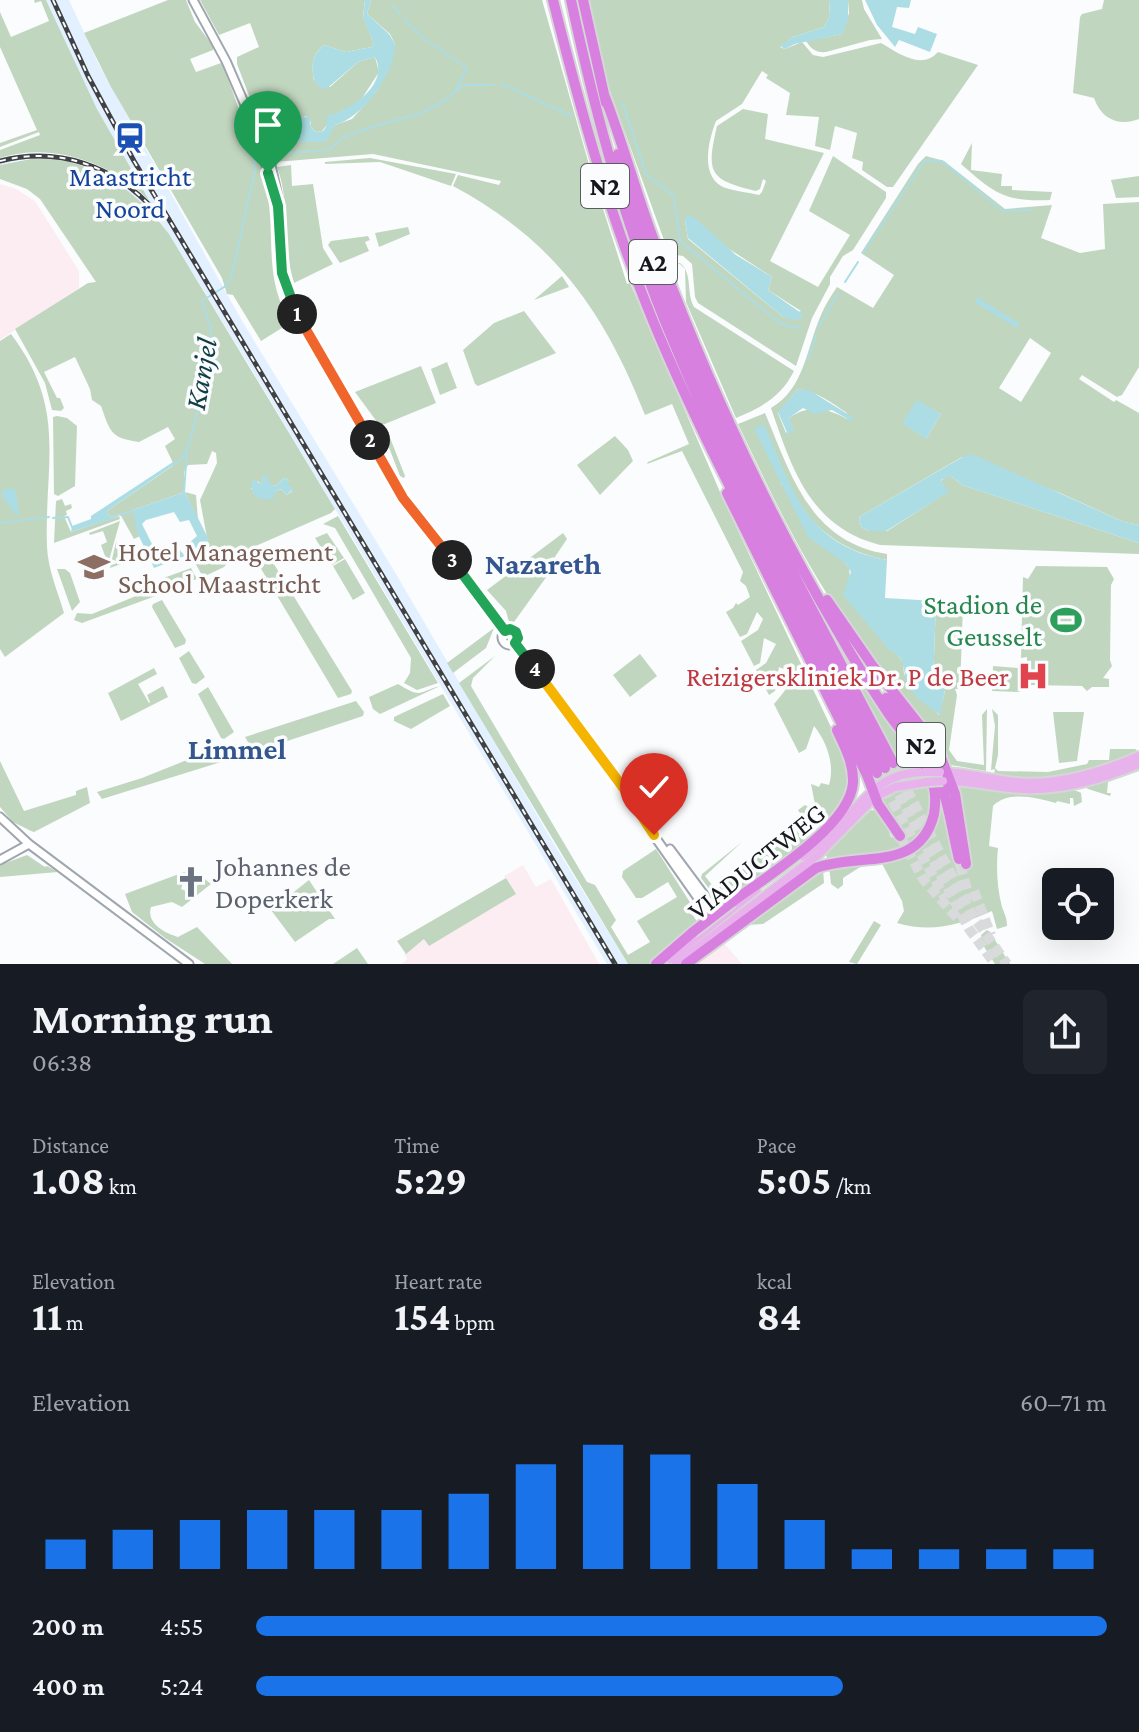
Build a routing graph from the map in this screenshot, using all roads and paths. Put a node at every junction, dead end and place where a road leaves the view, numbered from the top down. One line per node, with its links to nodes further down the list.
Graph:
1 (193, 0): 19 (street)
2 (553, 0): 5 (highway, N2)
3 (571, 0): 5 (highway, A2)
4 (583, 0): 5 (highway, A2)
5 (714, 424): 6 (highway, A2); 6 (highway, N2)
6 (720, 437): 7 (highway, N2); 9 (highway, N2); 12 (highway, A2)
7 (765, 497): 8 (highway, N2); 13 (highway, N2)
8 (844, 643): 13 (highway, N2); 24 (highway, N2)
9 (801, 644): 14 (highway, N2); 21 (highway, N2, bridge)
10 (1139, 756): 13 (main road)
11 (1139, 764): 13 (main road)
12 (885, 768)
13 (946, 776): 14 (main road, bridge); 14 (main road, bridge)
14 (874, 793): 16 (highway, N2); 19 (main road, VIADUCTWEG)
15 (0, 817): 17 (street)
16 (900, 836)
17 (29, 844): 18 (street); 20 (street)
18 (0, 860)
19 (721, 924): 22 (main road, VIADUCTWEG); 23 (main road, VIADUCTWEG)
20 (189, 964)
21 (656, 964)
22 (663, 964)
23 (676, 964)
24 (686, 964)

